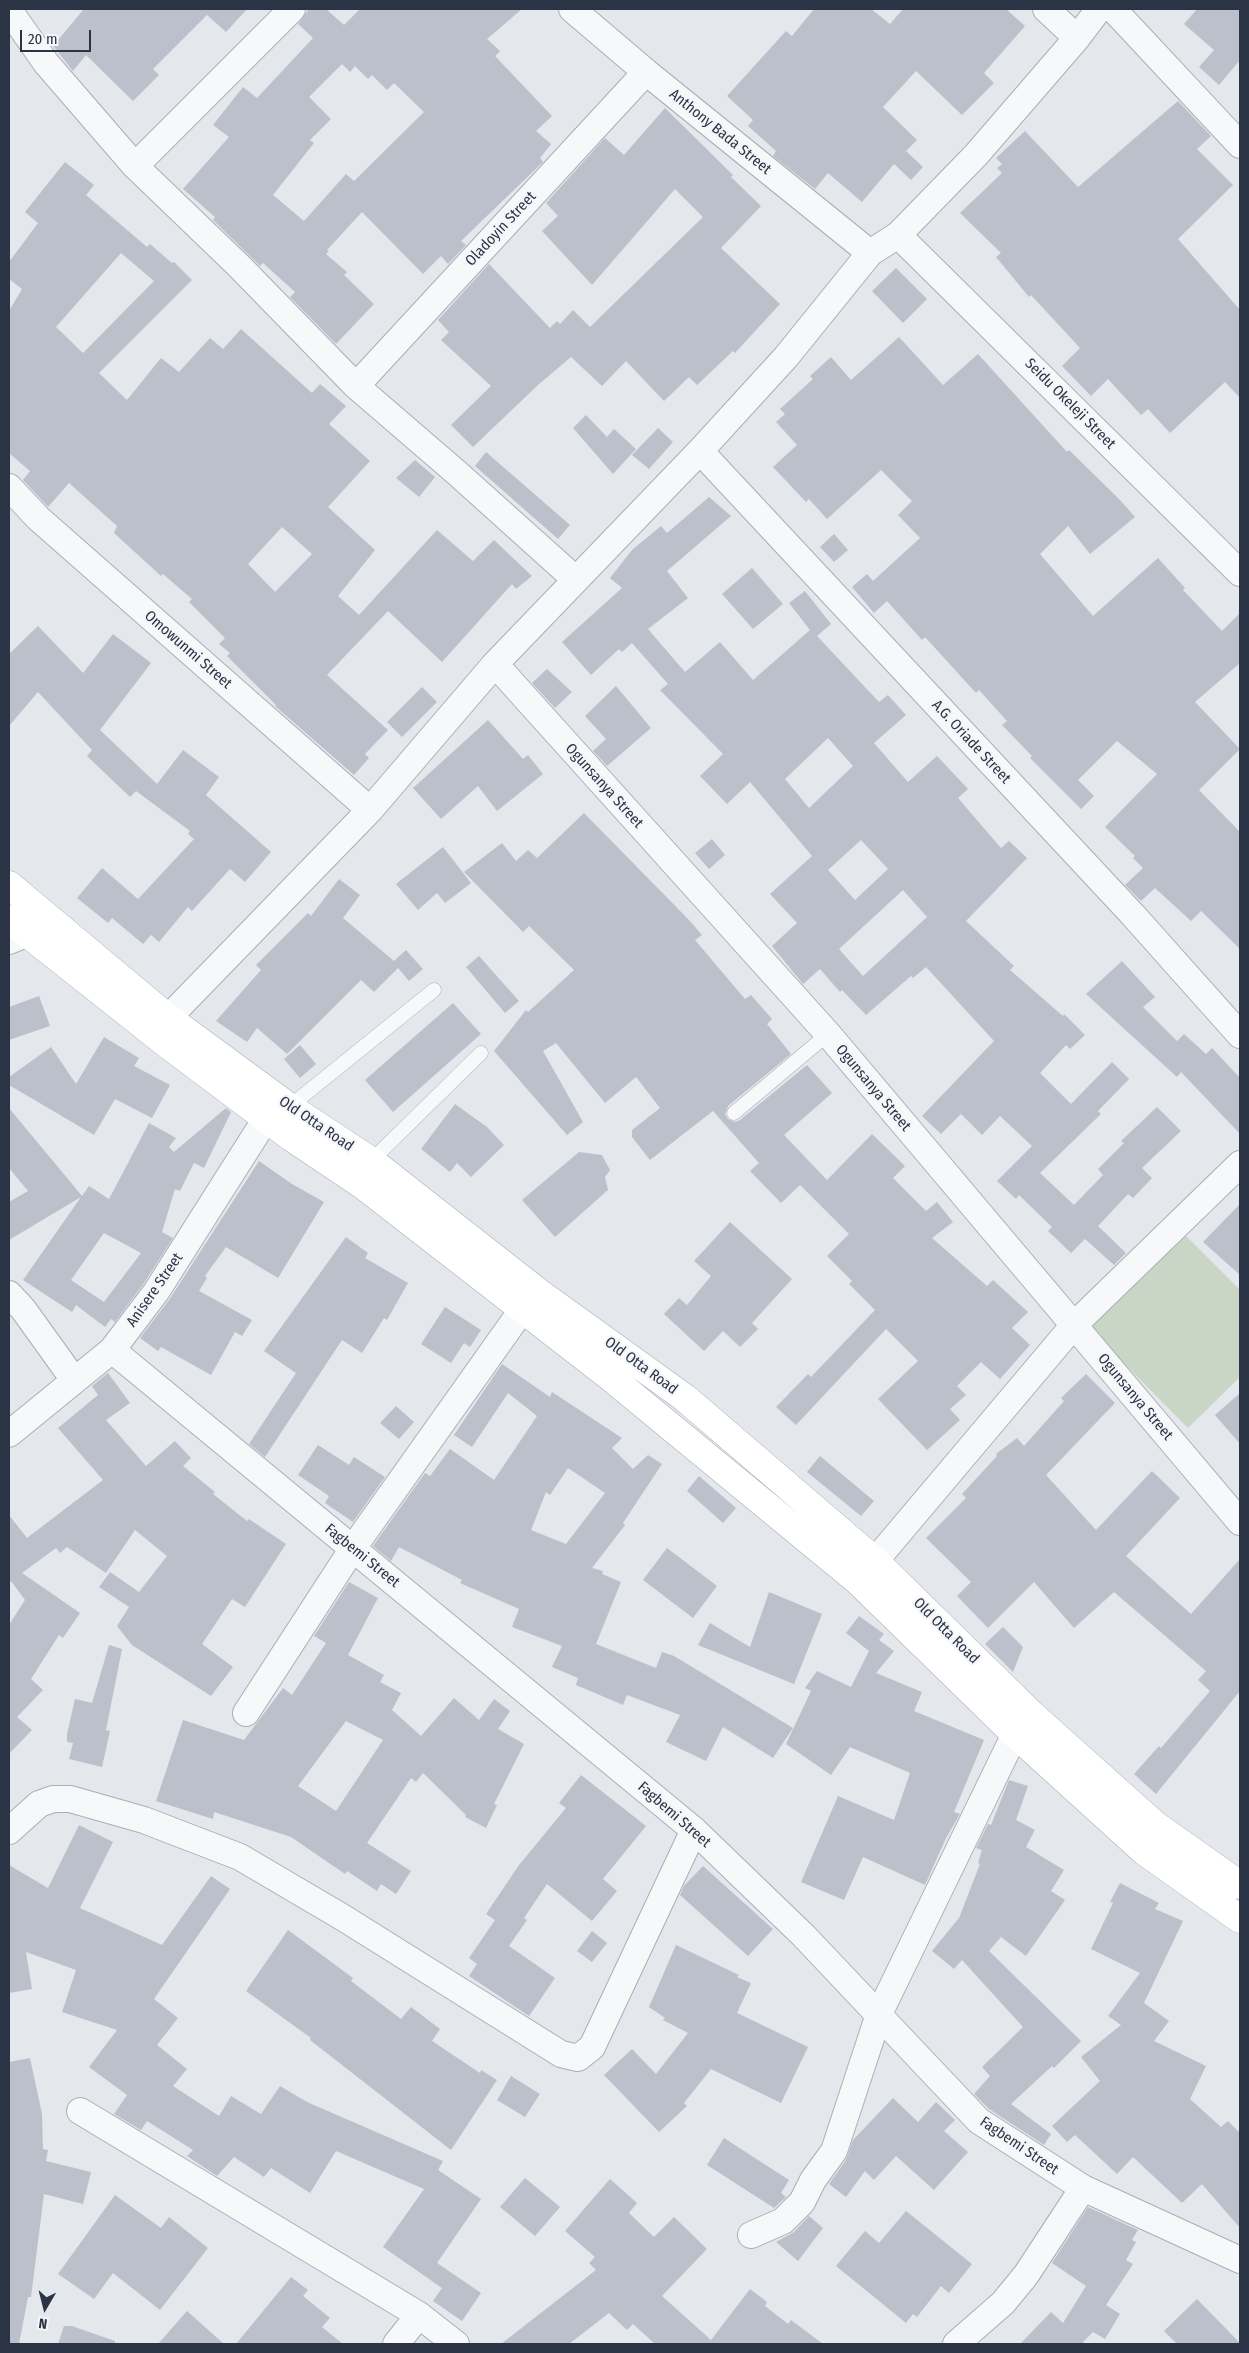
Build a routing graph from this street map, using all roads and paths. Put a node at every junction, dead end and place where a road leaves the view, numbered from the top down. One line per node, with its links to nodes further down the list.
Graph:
1 (292, 9): 10 (street)
2 (572, 9): 8 (street, Anthony Bada Street)
3 (1046, 9): 7 (street)
4 (1098, 9): 7 (street)
5 (1113, 9): 9 (street)
6 (9, 10): 10 (street)
7 (1077, 38): 11 (street)
8 (646, 72): 12 (street, Anthony Bada Street); 13 (street, Oladoyin Street)
9 (1240, 145)
10 (135, 166): 13 (street)
11 (898, 235): 12 (street); 16 (street, Seidu Okeleji Street)
12 (870, 253): 14 (street)
13 (356, 386): 17 (street)
14 (700, 451): 17 (street); 25 (street, A.G. Oriade Street)
15 (9, 487): 19 (street, Omowunmi Street)
16 (1240, 573)
17 (575, 579): 18 (street)
18 (495, 664): 19 (street); 24 (street, Ogunsanya Street)
19 (370, 810): 23 (street)
20 (9, 885): 23 (street, Old Otta Road)
21 (15, 931): 27 (street, Old Otta Road)
22 (434, 990): 27 (lane)
23 (168, 1018): 27 (street, Old Otta Road)
24 (828, 1034): 28 (lane); 33 (street, Ogunsanya Street)
25 (1240, 1035)
26 (481, 1053): 29 (lane)
27 (278, 1112): 29 (street, Old Otta Road); 32 (street, Old Otta Road); 34 (street, Anisere Street)
28 (734, 1113)
29 (371, 1161): 35 (street, Old Otta Road)
30 (1240, 1164): 33 (street)
31 (9, 1294): 37 (street)
32 (522, 1310): 36 (street, Old Otta Road); 40 (street)
33 (1074, 1325): 39 (street, Ogunsanya Street); 41 (street)
34 (112, 1350): 37 (street, Anisere Street); 40 (street, Fagbemi Street)
35 (626, 1355): 36 (street); 41 (street, Old Otta Road)
36 (609, 1376): 43 (street, Old Otta Road)
37 (74, 1380): 38 (street, Anisere Street)
38 (9, 1434)
39 (1240, 1522)
40 (353, 1548): 42 (street); 44 (street, Fagbemi Street)
41 (875, 1561): 46 (street, Old Otta Road)
42 (246, 1713)
43 (1015, 1734): 47 (street, Old Otta Road); 48 (street)
44 (694, 1830): 45 (street); 48 (street, Fagbemi Street)
45 (9, 1831)
46 (1240, 1885)
47 (1240, 1919)
48 (879, 2014): 50 (street, Fagbemi Street); 51 (street)
49 (80, 2111): 53 (street)
50 (1083, 2188): 52 (street, Fagbemi Street); 56 (street)
51 (751, 2235)
52 (1240, 2260)
53 (419, 2316): 54 (street); 55 (street)
54 (396, 2344)
55 (456, 2344)
56 (956, 2344)

